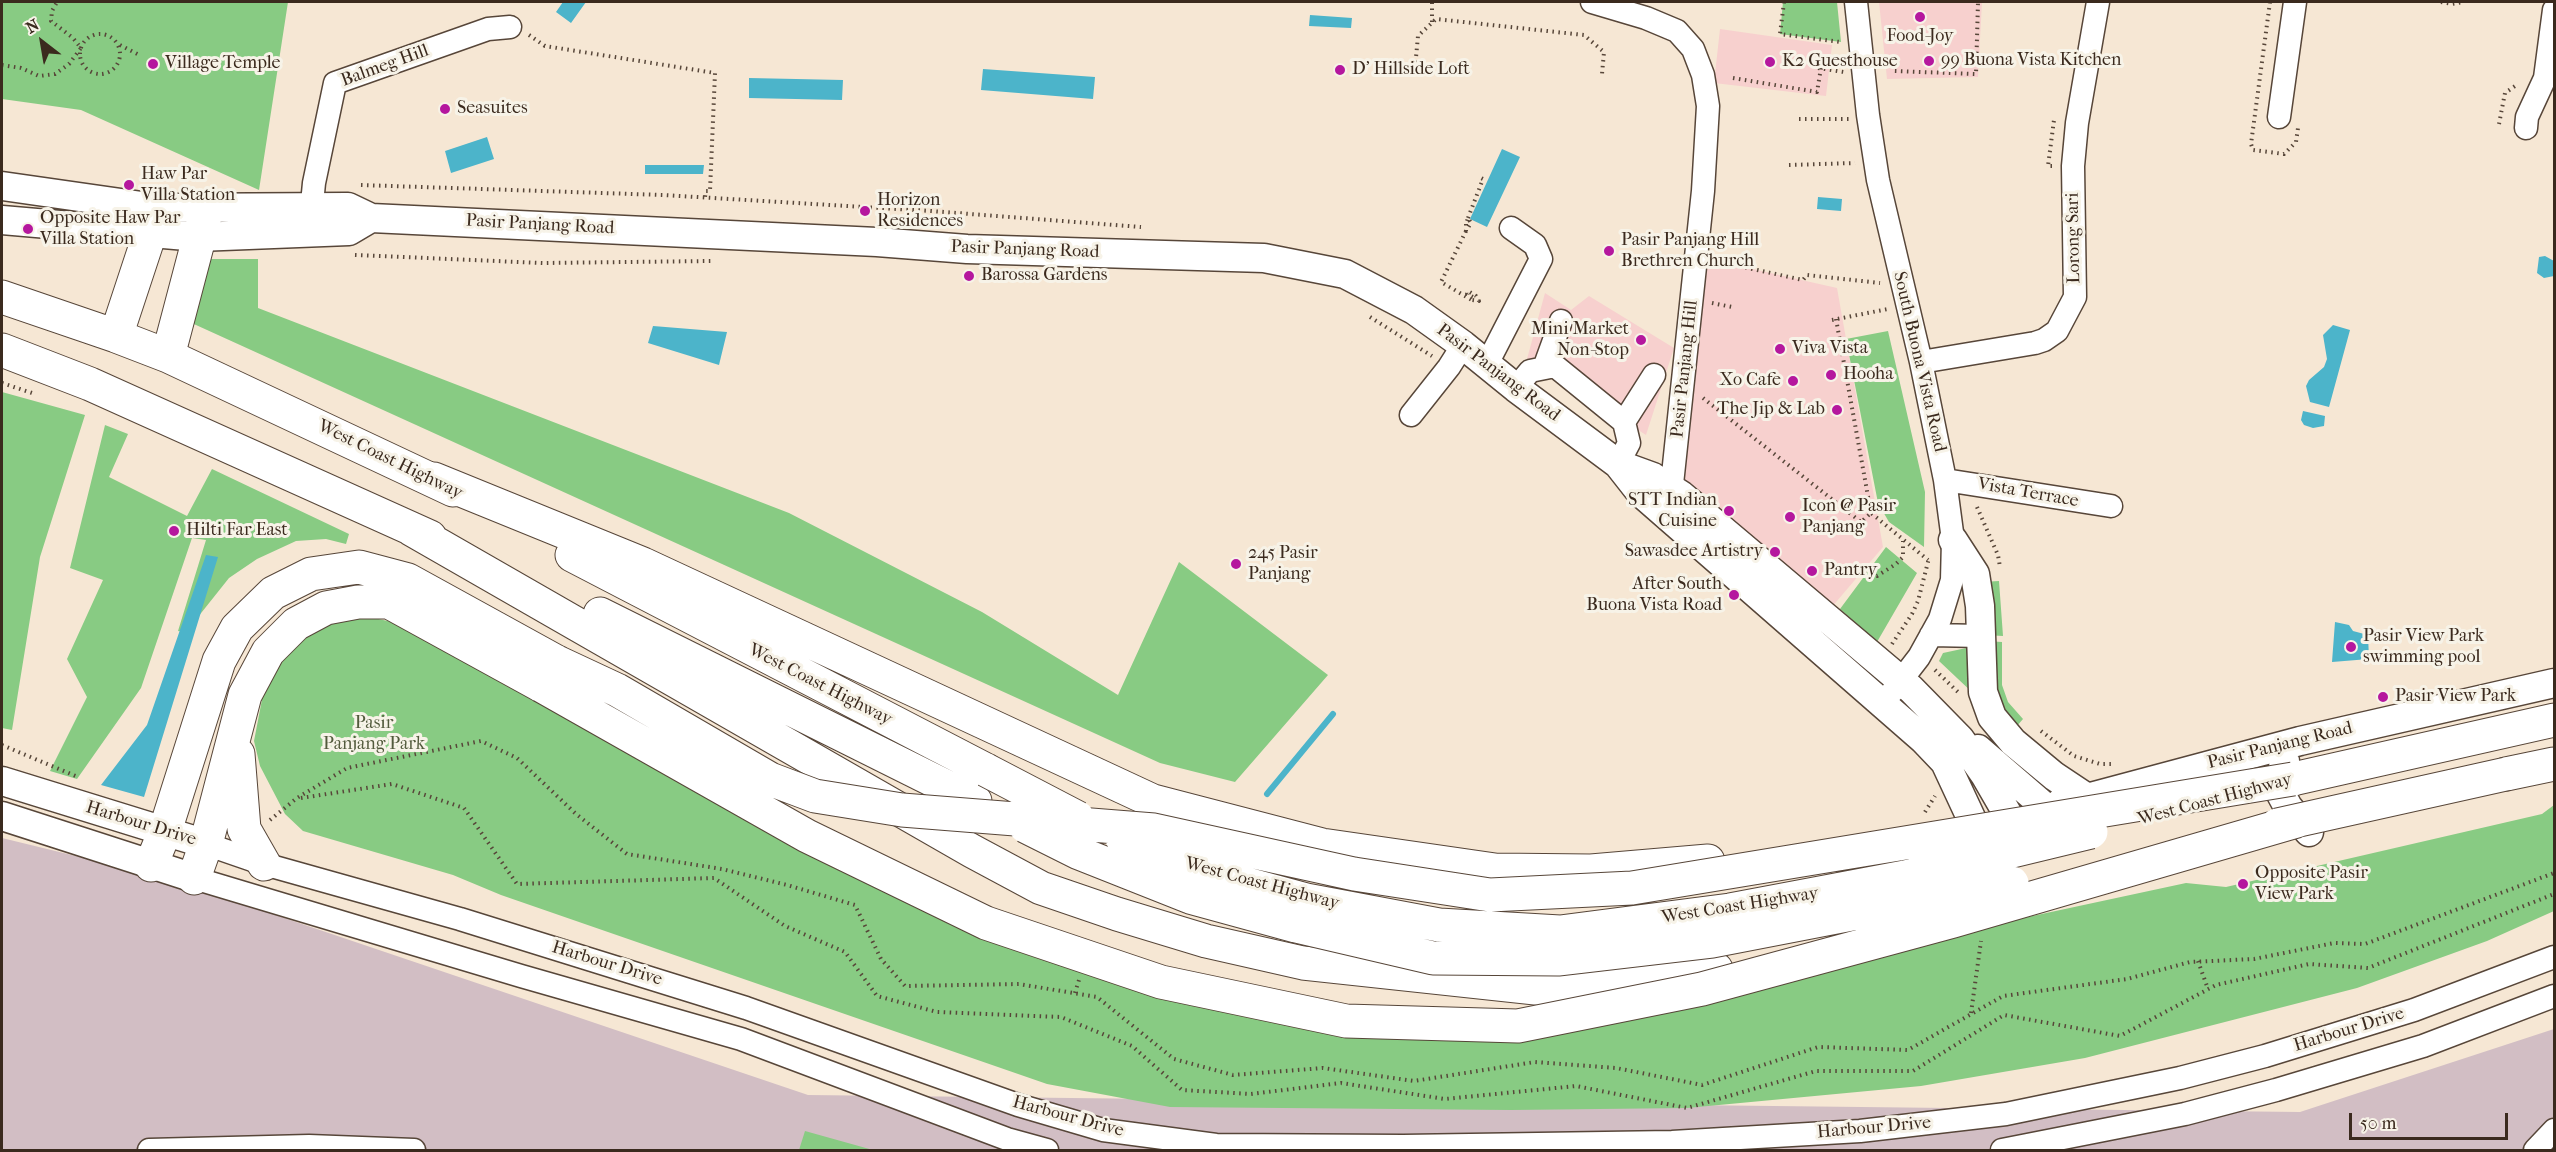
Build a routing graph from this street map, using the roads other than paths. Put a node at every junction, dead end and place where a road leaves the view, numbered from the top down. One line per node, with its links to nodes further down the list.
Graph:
1 (1592, 2): 31 (street, Pasir Panjang Hill)
2 (1856, 2): 21 (street, South Buona Vista Road)
3 (2098, 2): 21 (street, Lorong Sari)
4 (2295, 2): 7 (street)
5 (2554, 10): 8 (street)
6 (510, 27): 12 (street, Balmeg Hill)
7 (2279, 117)
8 (2526, 128)
9 (2, 186): 11 (main road, Pasir Panjang Road)
10 (2, 220): 11 (main road, Pasir Panjang Road)
11 (153, 220): 13 (main road, Pasir Panjang Road); 17 (highway)
12 (310, 220): 13 (main road, Pasir Panjang Road); 20 (main road, Pasir Panjang Road)
13 (202, 222): 19 (highway)
14 (1511, 228): 22 (street)
15 (2, 297): 17 (highway, West Coast Highway)
16 (1561, 321): 23 (street)
17 (116, 336): 19 (highway, West Coast Highway)
18 (2, 350): 33 (highway, West Coast Highway)
19 (168, 356): 29 (highway, West Coast Highway)
20 (1456, 356): 22 (main road, Pasir Panjang Road); 26 (street)
21 (1921, 362): 30 (street, South Buona Vista Road)
22 (1487, 364): 25 (main road, Pasir Panjang Road)
23 (1544, 368): 25 (street); 27 (street)
24 (1654, 375): 27 (street)
25 (1516, 388): 28 (main road, Pasir Panjang Road)
26 (1411, 415)
27 (1624, 422): 28 (street)
28 (1618, 464): 31 (main road, Pasir Panjang Road)
29 (434, 479): 47 (highway, West Coast Highway, bridge); 53 (highway)
30 (1956, 482): 32 (street, Vista Terrace); 34 (street, South Buona Vista Road)
31 (1670, 503): 38 (main road, Pasir Panjang Road); 40 (main road, Pasir Panjang Road)
32 (2111, 506)
33 (411, 529): 54 (highway, West Coast Highway, bridge); 62 (highway)
34 (1953, 540): 35 (street, South Buona Vista Road); 36 (main road)
35 (1931, 635): 36 (street); 38 (street, South Buona Vista Road)
36 (1981, 636): 49 (main road)
37 (550, 674): 42 (highway); 47 (highway, bridge); 54 (highway, bridge); 55 (highway)
38 (1901, 680): 40 (street, South Buona Vista Road); 43 (main road, Pasir Panjang Road)
39 (2554, 684): 44 (main road, Pasir Panjang Road)
40 (1881, 705): 53 (main road, Pasir Panjang Road)
41 (2554, 720): 47 (highway, West Coast Highway)
42 (236, 725): 56 (highway); 57 (highway)
43 (1960, 739): 50 (main road); 51 (main road, Pasir Panjang Road)
44 (2300, 741): 49 (main road, Pasir Panjang Road); 54 (main road)
45 (2554, 764): 54 (highway, West Coast Highway, bridge)
46 (2554, 776): 54 (main road)
47 (2293, 779)
48 (2, 781): 55 (main road, Harbour Drive)
49 (2087, 798): 50 (main road, Pasir Panjang Road)
50 (2044, 806): 51 (main road, Pasir Panjang Road)
51 (2007, 813): 53 (main road, Pasir Panjang Road); 59 (main road)
52 (2, 816): 58 (main road, Harbour Drive)
53 (1972, 820): 59 (main road, Pasir Panjang Road)
54 (2303, 826): 61 (main road)
55 (165, 831): 56 (main road, Harbour Drive); 58 (highway)
56 (206, 844): 57 (street, Harbour Drive); 60 (highway)
57 (264, 864): 63 (street, Harbour Drive)
58 (151, 865): 60 (main road, Harbour Drive)
59 (2003, 869): 61 (main road, Pasir Panjang Road); 62 (main road)
60 (194, 878): 68 (street, Harbour Drive)
61 (2039, 891): 62 (main road)
62 (1986, 903)
63 (2554, 957)
64 (2554, 996): 69 (street, Harbour Drive)
65 (2554, 1130): 70 (street)
66 (149, 1150): 67 (street)
67 (414, 1150)
68 (1047, 1150)
69 (2002, 1150)
70 (2535, 1150)

